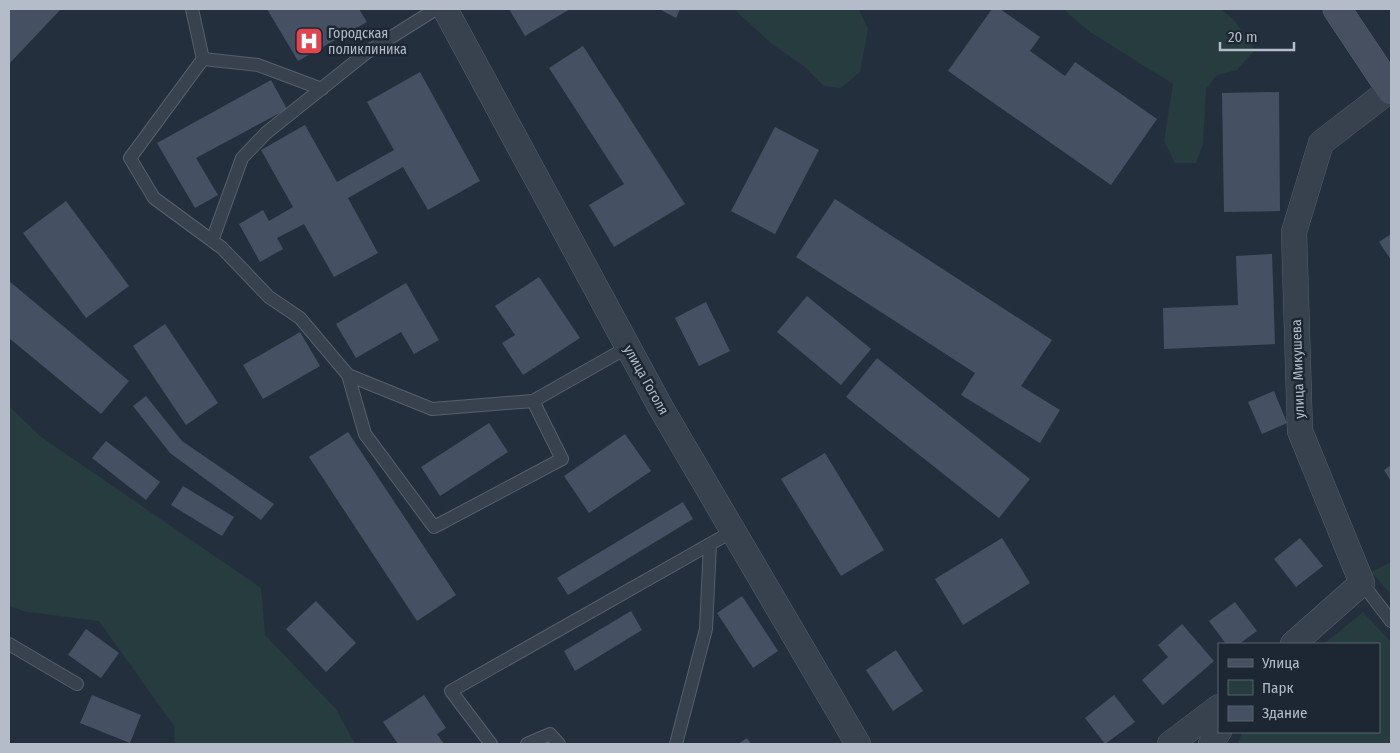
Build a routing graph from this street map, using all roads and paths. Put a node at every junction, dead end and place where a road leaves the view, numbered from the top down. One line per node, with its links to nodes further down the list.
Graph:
1 (192, 9): 5 (lane)
2 (436, 9): 6 (lane)
3 (445, 9): 9 (street, улица Гоголя)
4 (1336, 9): 7 (main road)
5 (203, 59): 6 (lane); 8 (lane)
6 (322, 88): 8 (lane)
7 (1391, 90): 14 (street, улица Микушева)
8 (212, 241): 10 (lane)
9 (628, 347): 11 (lane); 12 (street, улица Гоголя)
10 (348, 376): 11 (lane); 11 (lane)
11 (533, 401)
12 (733, 532): 13 (lane); 25 (street, улица Гоголя)
13 (710, 544): 21 (lane); 24 (lane)
14 (1362, 583): 15 (lane); 16 (street)
15 (1391, 621)
16 (1294, 643)
17 (9, 644): 18 (lane)
18 (77, 684)
19 (1218, 708): 26 (street)
20 (1218, 733): 27 (street)
21 (491, 744)
22 (527, 744): 23 (lane)
23 (559, 744)
24 (676, 744)
25 (858, 744)
26 (1170, 744)
27 (1211, 744)

